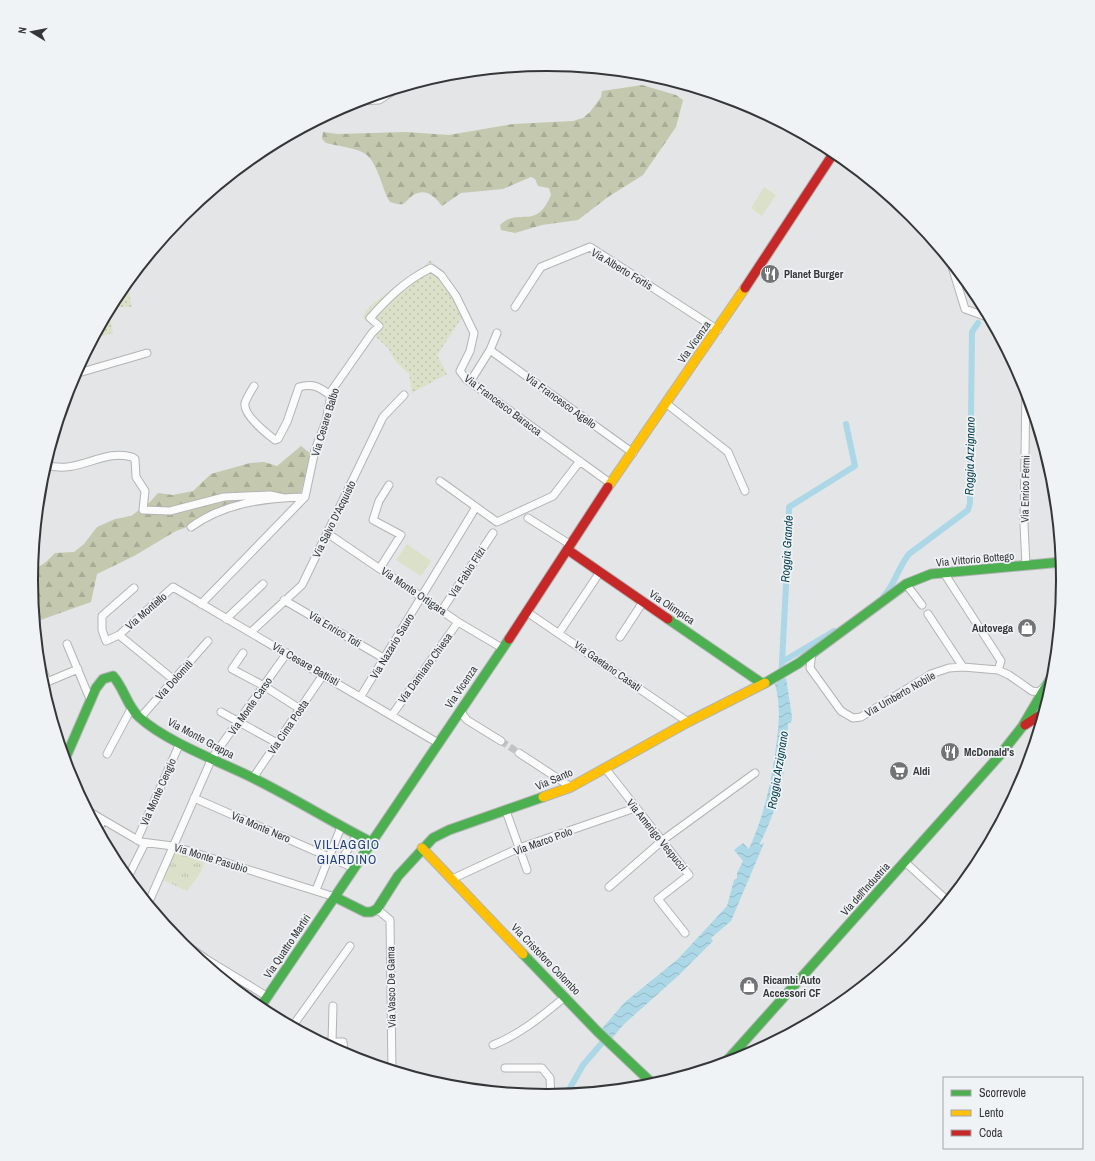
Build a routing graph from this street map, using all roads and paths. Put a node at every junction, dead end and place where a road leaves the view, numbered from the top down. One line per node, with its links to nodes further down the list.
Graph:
1 (831, 157): 5 (street, Via Vicenza)
2 (954, 273): 4 (street)
3 (516, 307): 5 (street, Via Alberto Fortis)
4 (982, 315)
5 (718, 330): 15 (street, Via Vicenza)
6 (372, 333): 11 (street, Via Francesco Baracca); 14 (street, Via Cesare Balbo)
7 (497, 333): 8 (street)
8 (490, 350): 11 (street); 17 (street, Via Francesco Agello)
9 (148, 353): 10 (street)
10 (84, 372)
11 (470, 382): 18 (street, Via Francesco Baracca)
12 (254, 386): 14 (street)
13 (404, 395): 29 (street, Via Salvo D'Acquisto)
14 (331, 396): 24 (street, Via Cesare Balbo)
15 (667, 404): 17 (street, Via Vicenza); 23 (street)
16 (1026, 406): 34 (street, Via Enrico Fermi)
17 (633, 453): 21 (street, Via Vicenza)
18 (580, 461): 21 (street, Via Francesco Baracca); 26 (street)
19 (51, 466): 25 (street)
20 (440, 482): 26 (street)
21 (610, 483): 31 (street, Via Vicenza)
22 (390, 485): 36 (street)
23 (745, 491)
24 (304, 497): 25 (street); 46 (street)
25 (284, 498): 28 (street)
26 (476, 507): 43 (street, Via Nazario Sauro)
27 (528, 518): 31 (street)
28 (191, 527)
29 (327, 533): 36 (street, Via Monte Ortigara); 44 (street, Via Salvo D'Acquisto)
30 (493, 533): 48 (street, Via Fabio Filzi)
31 (569, 548): 37 (street, Via Olimpica); 49 (street, Via Vicenza)
32 (1056, 563): 33 (street, Via Vittorio Bottego)
33 (1048, 564): 34 (street, Via Vittorio Bottego); 35 (street, Via Vittorio Bottego)
34 (1026, 566): 38 (street, Via Vittorio Bottego)
35 (1057, 566)
36 (380, 568): 43 (street, Via Monte Ortigara)
37 (600, 572): 45 (street, Via Olimpica); 54 (street)
38 (944, 573): 40 (street, Via Vittorio Bottego); 68 (street)
39 (263, 584): 51 (street)
40 (906, 584): 47 (street); 62 (street, Via Vittorio Bottego)
41 (173, 587): 46 (street, Via Cesare Battisti); 55 (street, Via Montello)
42 (134, 588): 55 (street, Via Montello)
43 (422, 596): 48 (street, Via Monte Ortigara); 63 (street, Via Nazario Sauro)
44 (284, 600): 53 (street, Via Salvo D'Acquisto); 63 (street, Via Enrico Toti)
45 (643, 602): 56 (street); 72 (street, Via Olimpica)
46 (201, 604): 51 (street, Via Cesare Battisti)
47 (922, 606)
48 (442, 610): 52 (street, Via Monte Ortigara)
49 (527, 612): 54 (street, Via Gaetano Casati); 59 (street, Via Vicenza)
50 (928, 614): 65 (street)
51 (226, 619): 53 (street, Via Cesare Battisti)
52 (458, 622): 59 (street, Via Monte Ortigara); 82 (street, Via Damiano Chiesa)
53 (251, 632): 61 (street, Via Cesare Battisti)
54 (559, 633): 86 (street, Via Gaetano Casati)
55 (119, 635): 70 (street, Via Montello)
56 (620, 637)
57 (208, 641): 70 (street, Via Dolomiti)
58 (67, 644): 67 (street)
59 (502, 648): 80 (street, Via Vicenza)
60 (244, 653): 74 (street)
61 (287, 653): 69 (street, Via Cesare Battisti); 74 (street, Via Monte Carso)
62 (812, 653): 64 (street, Via Vittorio Bottego); 66 (street)
63 (385, 659): 76 (street, Via Nazario Sauro)
64 (798, 663): 66 (street); 72 (street, Via Santo)
65 (963, 667): 66 (street, Via Umberto Nobile); 68 (street, Via Umberto Nobile)
66 (810, 668)
67 (78, 669): 71 (street); 77 (street)
68 (998, 670): 73 (street, Via Umberto Nobile)
69 (323, 675): 76 (street, Via Cesare Battisti); 79 (street, Via Cima Posta)
70 (174, 680): 84 (street, Via Dolomiti)
71 (48, 681)
72 (763, 684): 86 (street, Via Santo)
73 (1046, 684)
74 (264, 686): 79 (street); 85 (street, Via Monte Carso)
75 (1045, 687): 87 (street, Via dell'Industria)
76 (361, 696): 82 (street, Via Cesare Battisti)
77 (90, 699): 78 (street, Via Monte Grappa); 92 (street, Via Monte Grappa)
78 (131, 709): 84 (street, Via Monte Grappa); 94 (street)
79 (300, 709): 90 (street, Via Cima Posta)
80 (460, 711): 88 (street); 91 (street, Via Vicenza)
81 (221, 712): 85 (street)
82 (392, 715): 91 (street, Via Cesare Battisti)
83 (1039, 716): 87 (street, Via dell'Industria)
84 (140, 718): 89 (street, Via Monte Grappa)
85 (239, 722): 90 (street); 95 (street, Via Monte Carso)
86 (688, 722): 96 (street, Via Santo)
87 (1022, 727): 117 (street, Via dell'Industria)
88 (501, 741)
89 (180, 743): 95 (street, Via Monte Grappa); 108 (street, Via Monte Cengio)
90 (277, 743): 98 (street, Via Cima Posta)
91 (438, 743): 110 (street, Via Vicenza)
92 (68, 751)
93 (519, 753): 99 (street)
94 (107, 754)
95 (212, 758): 98 (street, Via Monte Grappa); 100 (street, Via Monte Carso)
96 (605, 768): 99 (street, Via Santo); 101 (street, Via Amerigo Vespucci)
97 (755, 773): 109 (street)
98 (253, 778): 106 (street, Via Monte Grappa)
99 (571, 787): 102 (street, Via Santo)
100 (194, 798): 112 (street, Via Monte Carso); 115 (street, Via Monte Nero)
101 (636, 808): 109 (street, Via Amerigo Vespucci); 114 (street, Via Marco Polo)
102 (506, 812): 113 (street, Via Santo); 114 (street)
103 (96, 816): 104 (street, Via Monte Pasubio)
104 (103, 820): 105 (street); 108 (street, Via Monte Pasubio)
105 (101, 825)
106 (342, 828): 107 (street, Via Monte Grappa); 115 (street)
107 (357, 835): 110 (street, Via Monte Grappa); 116 (street)
108 (137, 840): 111 (street, Via Monte Pasubio)
109 (663, 840): 122 (street); 128 (street, Via Amerigo Vespucci)
110 (370, 842): 118 (street, Via Vicenza)
111 (145, 843): 112 (street, Via Monte Pasubio); 120 (street)
112 (173, 846): 123 (street, Via Monte Pasubio); 125 (street, Via Monte Carso)
113 (422, 848): 121 (street, Via Cristoforo Colombo); 127 (street, Via Santo)
114 (519, 848): 119 (street); 121 (street, Via Marco Polo)
115 (328, 856): 116 (street, Via Monte Nero); 123 (street)
116 (340, 862): 118 (street, Via Monte Nero)
117 (905, 862): 126 (street); 140 (street, Via dell'Industria)
118 (354, 868): 124 (street, Via Quattro Martiri)
119 (527, 870)
120 (130, 873)
121 (452, 879): 132 (street, Via Cristoforo Colombo)
122 (609, 887)
123 (316, 890): 124 (street, Via Monte Pasubio)
124 (335, 897): 127 (street); 131 (street, Via Quattro Martiri)
125 (150, 899)
126 (945, 899)
127 (377, 909): 141 (street, Via Vasco De Gama)
128 (685, 934)
129 (350, 946): 135 (street)
130 (208, 960): 131 (street)
131 (268, 997): 133 (street, Via Quattro Martiri)
132 (565, 997): 138 (street); 143 (street, Via Cristoforo Colombo)
133 (263, 1003)
134 (333, 1006): 136 (street)
135 (295, 1023)
136 (332, 1042)
137 (333, 1042): 139 (street)
138 (494, 1045)
139 (343, 1047)
140 (732, 1055)
141 (392, 1065)
142 (505, 1068): 144 (street)
143 (648, 1080)
144 (550, 1090)

